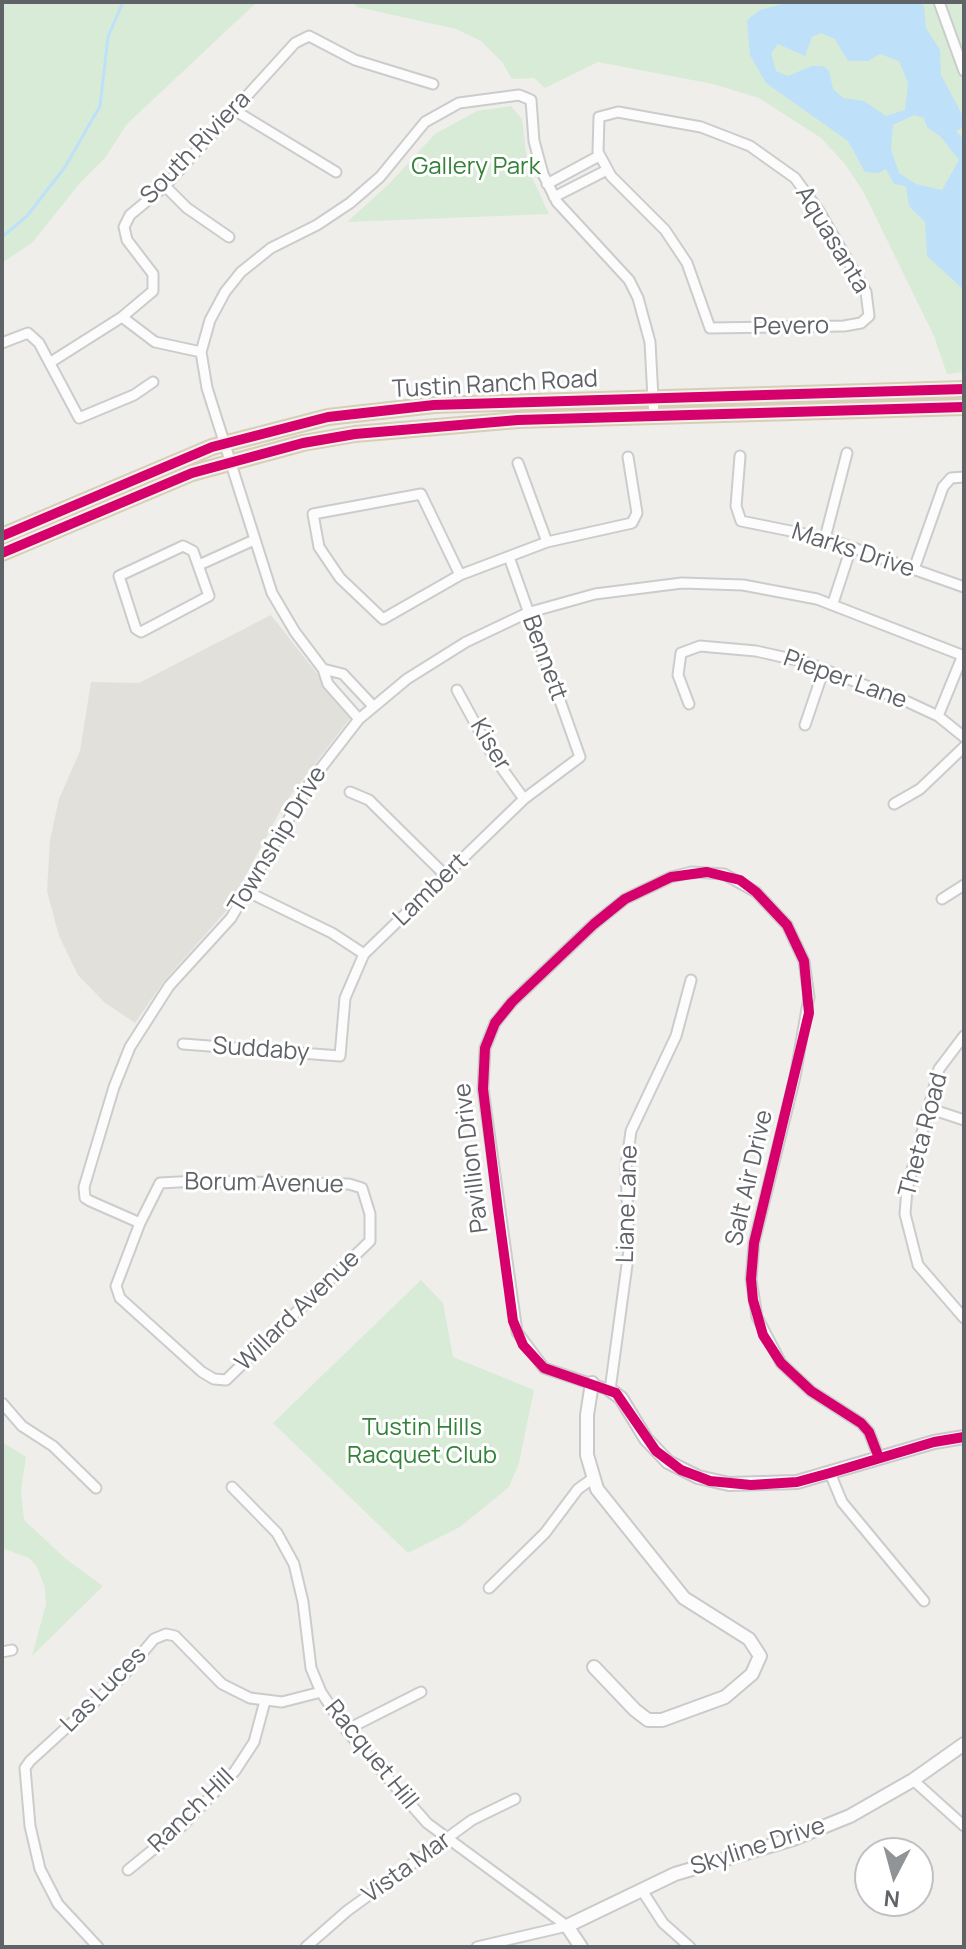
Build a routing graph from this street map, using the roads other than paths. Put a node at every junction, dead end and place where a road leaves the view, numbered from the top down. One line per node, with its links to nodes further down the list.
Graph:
1 (939, 2): 2 (street)
2 (964, 71)
3 (433, 84): 4 (street, South Riviera)
4 (234, 110): 7 (street); 9 (street, South Riviera)
5 (599, 156): 6 (street); 8 (street); 12 (street, Aquasanta)
6 (607, 170): 10 (street); 12 (street, Pevero)
7 (336, 172)
8 (547, 184): 10 (street); 15 (street)
9 (165, 186): 11 (street); 13 (street, South Riviera)
10 (554, 197): 19 (street)
11 (229, 237)
12 (869, 316)
13 (122, 317): 15 (street); 16 (street, South Riviera)
14 (2, 343): 16 (street)
15 (201, 352): 22 (street)
16 (51, 362): 17 (street)
17 (153, 382)
18 (964, 389): 19 (main road, Tustin Ranch Road)
19 (653, 396): 21 (street); 22 (main road, Tustin Ranch Road)
20 (964, 407): 21 (main road, Tustin Ranch Road)
21 (654, 417): 26 (main road, Tustin Ranch Road)
22 (223, 444): 26 (street); 29 (main road, Tustin Ranch Road)
23 (847, 453): 30 (street)
24 (740, 456): 30 (street, Marks Drive)
25 (628, 457): 32 (street)
26 (229, 462): 31 (street); 34 (main road, Tustin Ranch Road)
27 (518, 463): 32 (street)
28 (964, 477): 37 (street)
29 (2, 536)
30 (825, 538): 33 (street, Marks Drive)
31 (254, 540): 36 (street); 43 (street)
32 (547, 542): 35 (street)
33 (851, 548): 37 (street, Marks Drive); 40 (street)
34 (2, 553)
35 (509, 557): 38 (street); 41 (street, Bennett)
36 (199, 565): 36 (street)
37 (914, 569): 39 (street, Marks Drive)
38 (460, 575): 38 (street)
39 (964, 587)
40 (833, 603): 41 (street, Township Drive); 42 (street, Township Drive)
41 (527, 613): 47 (street, Township Drive); 53 (street, Bennett)
42 (964, 656): 48 (street)
43 (323, 669): 47 (street); 49 (street)
44 (824, 669): 46 (street, Pieper Lane); 48 (street, Pieper Lane); 50 (street)
45 (457, 690): 55 (street, Kiser)
46 (689, 704)
47 (373, 706): 49 (street, Township Drive)
48 (938, 716): 51 (street, Pieper Lane)
49 (359, 719): 60 (street, Township Drive)
50 (805, 725)
51 (964, 737)
52 (964, 747): 56 (street)
53 (580, 757): 55 (street, Lambert)
54 (350, 792): 57 (street)
55 (524, 799): 57 (street, Lambert)
56 (894, 804)
57 (446, 876): 62 (street, Lambert)
58 (740, 880): 72 (street, Pavillion Drive); 76 (street, Salt Air Drive)
59 (964, 885): 61 (street)
60 (248, 892): 62 (street); 69 (street, Township Drive)
61 (942, 899)
62 (364, 954): 66 (street, Lambert)
63 (691, 980): 73 (street, Liane Lane)
64 (964, 1036): 67 (street, Theta Road)
65 (183, 1044): 66 (street, Suddaby)
66 (340, 1056)
67 (928, 1108): 68 (street); 71 (street, Theta Road)
68 (964, 1120)
69 (140, 1223): 70 (street, Borum Avenue); 70 (street, Willard Avenue)
70 (370, 1241)
71 (964, 1318)
72 (592, 1383): 73 (street, Pavillion Drive); 78 (street)
73 (610, 1390): 77 (street)
74 (2, 1403): 80 (street)
75 (964, 1437): 76 (street)
76 (879, 1458): 77 (street)
77 (830, 1473): 82 (street)
78 (592, 1479): 81 (street); 83 (street)
79 (232, 1487): 84 (street, Racquet Hill)
80 (96, 1488)
81 (489, 1588)
82 (924, 1601)
83 (594, 1667)
84 (321, 1692): 86 (street, Las Luces); 87 (street, Racquet Hill)
85 (421, 1692): 87 (street)
86 (265, 1701): 93 (street, Ranch Hill); 96 (street, Las Luces)
87 (346, 1730): 92 (street, Racquet Hill)
88 (964, 1744): 89 (street, Skyline Drive)
89 (913, 1780): 91 (street); 94 (street, Skyline Drive)
90 (515, 1799): 92 (street, Vista Mar)
91 (964, 1826)
92 (447, 1839): 95 (street, Racquet Hill); 97 (street, Vista Mar)
93 (128, 1870)
94 (641, 1889): 95 (street, Skyline Drive); 100 (street)
95 (567, 1926): 98 (street); 99 (street)
96 (98, 1947)
97 (306, 1947)
98 (477, 1947)
99 (581, 1947)
100 (690, 1947)

